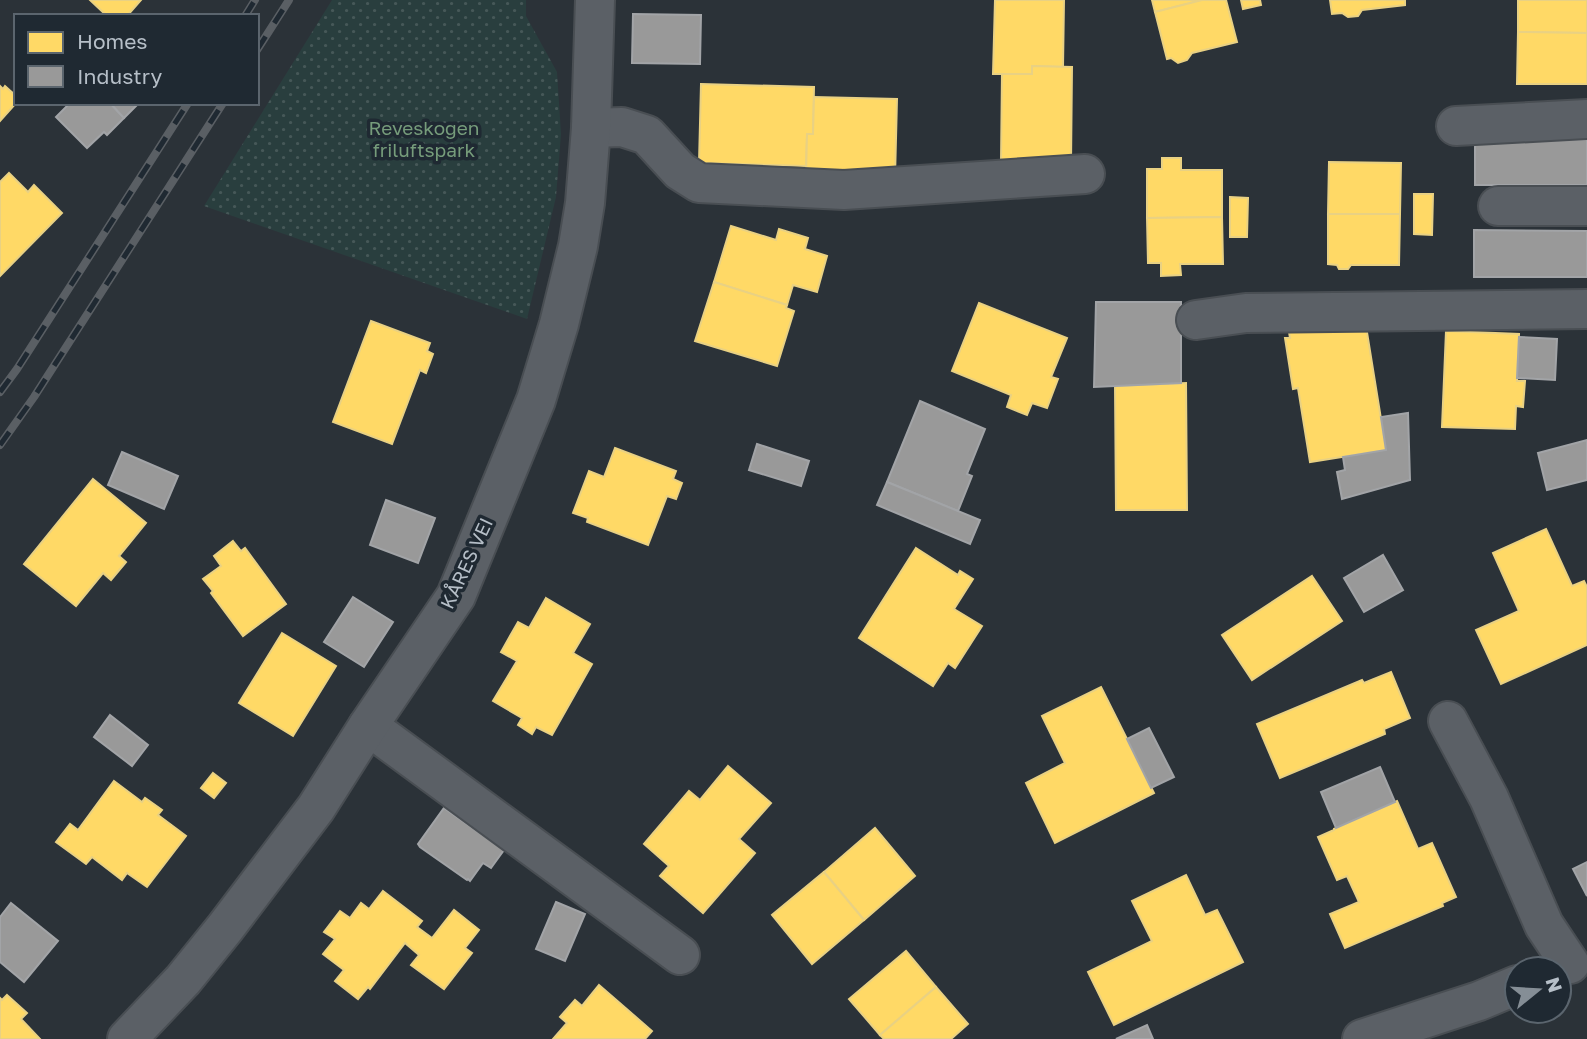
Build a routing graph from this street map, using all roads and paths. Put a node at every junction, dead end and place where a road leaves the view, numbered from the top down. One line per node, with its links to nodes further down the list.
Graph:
1 (595, 0): 4 (street, KÅRES VEI)
2 (1587, 118): 3 (street)
3 (1456, 126)
4 (591, 128): 5 (street); 11 (street, KÅRES VEI)
5 (1085, 174)
6 (1498, 206): 7 (street)
7 (1587, 206)
8 (1587, 309): 9 (street)
9 (1196, 320)
10 (1448, 721): 13 (street)
11 (368, 726): 12 (street); 15 (street, KÅRES VEI)
12 (680, 955)
13 (1566, 955)
14 (1503, 991): 16 (street)
15 (127, 1039)
16 (1362, 1039)

